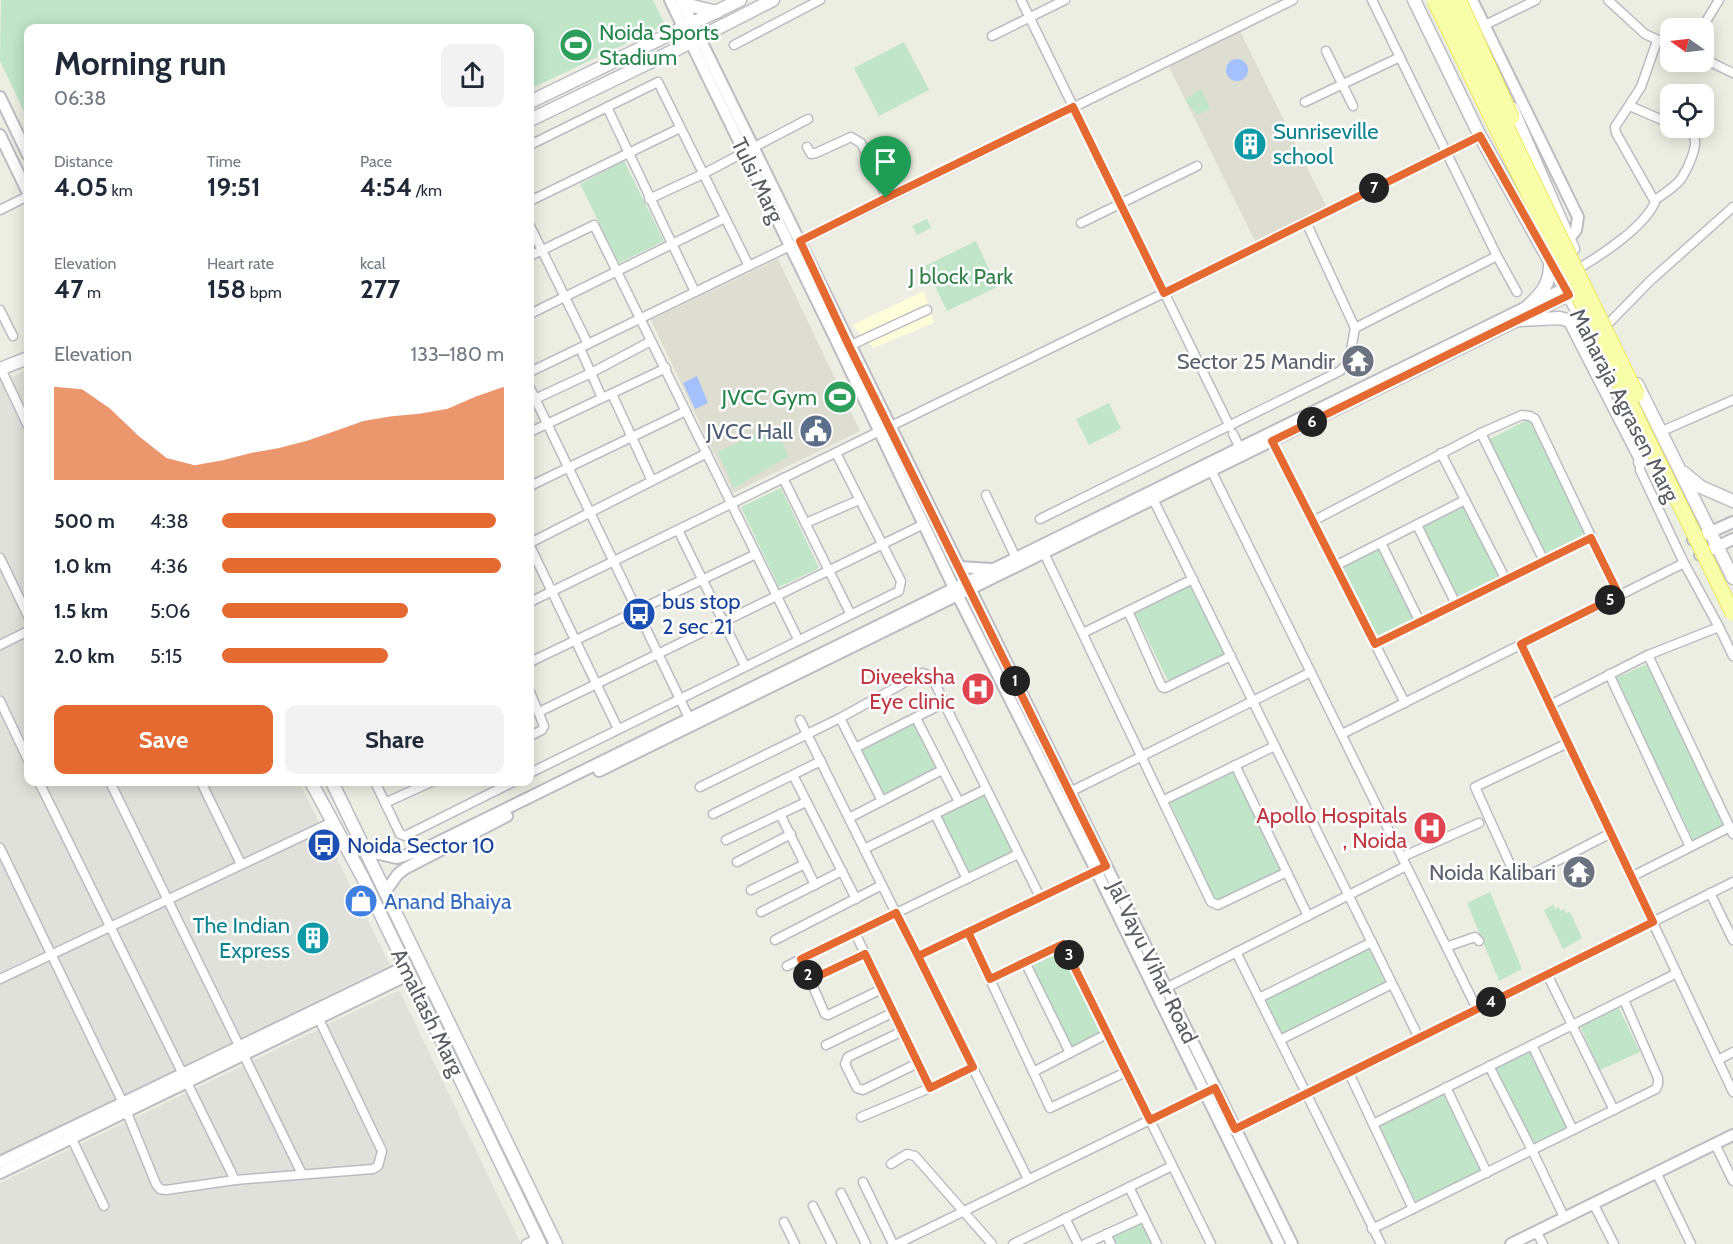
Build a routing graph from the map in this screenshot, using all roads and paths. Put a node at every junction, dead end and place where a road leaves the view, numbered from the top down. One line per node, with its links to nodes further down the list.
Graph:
1 (670, 0): 23 (street, Tulsi Marg)
2 (682, 0): 20 (main road); 23 (street, Tulsi Marg)
3 (740, 0): 20 (main road)
4 (773, 0): 26 (main road)
5 (820, 0): 29 (street)
6 (1021, 0): 21 (street)
7 (1065, 0): 21 (street)
8 (1293, 0): 42 (street)
9 (1372, 0): 32 (street)
10 (1414, 0): 30 (main road, Maharaja Agrasen Marg)
11 (1424, 0): 60 (main road, bridge)
12 (1434, 0): 60 (main road, bridge)
13 (1445, 0): 56 (main road, bridge)
14 (1459, 0): 56 (main road, bridge)
15 (1465, 0): 24 (main road, Maharaja Agrasen Marg)
16 (1472, 0): 24 (street)
17 (1536, 0): 24 (street)
18 (1608, 0): 27 (street)
19 (1719, 0): 22 (street)
20 (717, 12): 23 (main road)
21 (1029, 18): 25 (street); 42 (street)
22 (1708, 18)
23 (688, 26): 26 (street, Tulsi Marg); 37 (main road)
24 (1482, 27): 30 (street); 80 (main road, Maharaja Agrasen Marg)
25 (992, 36)
26 (695, 40): 43 (main road); 53 (street, Tulsi Marg)
27 (1657, 41): 28 (street); 40 (street)
28 (1660, 42)
29 (734, 45)
30 (1438, 49): 48 (main road, Maharaja Agrasen Marg)
31 (1326, 51): 35 (street)
32 (1400, 57): 35 (street); 54 (street)
33 (1714, 64): 34 (street)
34 (1733, 73)
35 (1342, 85): 38 (street); 39 (street)
36 (0, 97): 51 (street)
37 (534, 100)
38 (1305, 102)
39 (1353, 106)
40 (1630, 106): 45 (street); 65 (street)
41 (607, 107): 46 (street); 50 (street); 55 (street)
42 (1073, 107): 62 (street); 66 (street)
43 (534, 118)
44 (808, 119): 53 (street)
45 (1660, 119)
46 (680, 128): 55 (street); 58 (street)
47 (0, 135): 59 (street)
48 (1480, 136): 54 (street); 78 (main road, Maharaja Agrasen Marg)
49 (1695, 138): 65 (street)
50 (534, 143)
51 (24, 147)
52 (807, 147): 62 (street)
53 (750, 150): 58 (street); 74 (street, Tulsi Marg)
54 (1447, 152): 70 (street); 77 (street)
55 (628, 153): 63 (street); 64 (street)
56 (1521, 154): 176 (main road, bridge)
57 (1197, 166): 66 (street)
58 (703, 174): 64 (street); 69 (street)
59 (24, 186)
60 (1528, 194): 184 (main road, bridge)
61 (24, 197): 68 (street)
62 (886, 198): 74 (street)
63 (534, 199)
64 (649, 199): 73 (street)
65 (1655, 200): 80 (street)
66 (1120, 204): 71 (street); 85 (street)
67 (1733, 207): 94 (street)
68 (0, 210)
69 (725, 218): 73 (street); 79 (street)
70 (1306, 222): 85 (street); 95 (street)
71 (1081, 224)
72 (534, 234): 75 (street)
73 (672, 243): 81 (street); 82 (street)
74 (795, 243): 79 (street); 100 (street, Tulsi Marg); 114 (street, Tulsi Marg)
75 (542, 250): 76 (street); 81 (street); 86 (street)
76 (534, 254)
77 (1497, 256): 83 (street); 95 (street)
78 (1550, 258): 84 (main road, Maharaja Agrasen Marg); 87 (main road)
79 (749, 266): 82 (street)
80 (1581, 267): 94 (main road, Maharaja Agrasen Marg)
81 (617, 272): 86 (street); 91 (street)
82 (695, 292): 91 (street)
83 (1517, 292)
84 (1567, 292): 87 (street); 92 (street); 98 (main road, Maharaja Agrasen Marg)
85 (1164, 293): 114 (street); 115 (street)
86 (565, 297): 90 (street); 99 (street)
87 (1526, 308): 121 (street)
88 (0, 310): 96 (street)
89 (927, 310): 100 (street)
90 (534, 312)
91 (640, 318): 97 (street); 99 (street)
92 (1519, 320): 93 (main road); 120 (street)
93 (1568, 320): 98 (main road); 126 (street)
94 (1608, 324): 117 (main road, Maharaja Agrasen Marg)
95 (1355, 328): 115 (street)
96 (13, 336)
97 (651, 341): 104 (street); 106 (street)
98 (1594, 341): 125 (main road, Maharaja Agrasen Marg)
99 (584, 346): 105 (street); 106 (street)
100 (849, 346): 114 (street, Tulsi Marg)
101 (24, 354): 103 (main road)
102 (24, 360): 103 (main road)
103 (2, 368): 112 (street)
104 (666, 368): 107 (street); 111 (street)
105 (534, 370)
106 (591, 373): 108 (street); 109 (street)
107 (612, 394): 108 (street); 119 (street)
108 (602, 398): 113 (street)
109 (535, 399): 113 (street)
110 (1733, 400): 117 (street)
111 (686, 411): 119 (street); 122 (street)
112 (24, 417)
113 (547, 424): 116 (street); 128 (street)
114 (884, 429): 123 (street); 144 (street, Tulsi Marg); 165 (street, Tulsi Marg)
115 (1230, 429): 121 (street); 140 (street)
116 (534, 430)
117 (1660, 432): 129 (main road, Maharaja Agrasen Marg)
118 (1481, 434): 124 (street); 148 (street); 162 (street)
119 (633, 436): 128 (street); 131 (street)
120 (1272, 441): 121 (street); 141 (street)
121 (1242, 452): 127 (street)
122 (707, 453): 131 (street); 138 (street)
123 (836, 453): 130 (street); 135 (street)
124 (1442, 453): 136 (street); 141 (street)
125 (1651, 453): 126 (main road); 150 (main road, Maharaja Agrasen Marg)
126 (1640, 462): 163 (street)
127 (1210, 467): 134 (street); 160 (street); 202 (street)
128 (568, 468): 132 (street); 139 (street)
129 (1679, 468): 137 (main road); 147 (main road, Maharaja Agrasen Marg)
130 (783, 478): 138 (street); 143 (street)
131 (652, 481): 139 (street)
132 (534, 484)
133 (986, 495): 160 (street)
134 (1154, 499): 155 (street); 170 (street)
135 (859, 500): 143 (street); 153 (street)
136 (1466, 500): 145 (street); 171 (street)
137 (1733, 501)
138 (732, 504): 146 (street); 157 (street)
139 (590, 513): 151 (street); 161 (street)
140 (1040, 519)
141 (1313, 521): 164 (street)
142 (1733, 522): 147 (street)
143 (806, 523): 167 (street)
144 (924, 524): 153 (street); 174 (street, Tulsi Marg)
145 (1417, 525): 152 (street); 179 (street)
146 (678, 530): 161 (street); 169 (street)
147 (1711, 533): 150 (street); 154 (main road, Maharaja Agrasen Marg)
148 (1591, 538): 162 (street); 175 (street)
149 (1733, 539): 154 (street)
150 (1693, 540): 158 (main road, Maharaja Agrasen Marg)
151 (534, 543)
152 (1381, 543): 164 (street); 187 (street)
153 (884, 544): 167 (street); 183 (street)
154 (1718, 546): 158 (street); 168 (main road, Maharaja Agrasen Marg)
155 (1044, 553): 172 (street); 190 (street)
156 (534, 554): 173 (street)
157 (756, 554): 169 (street); 177 (street)
158 (1700, 555): 185 (main road, Maharaja Agrasen Marg)
159 (0, 558): 180 (street)
160 (1016, 558): 166 (street)
161 (613, 561): 173 (street); 181 (street)
162 (1544, 561): 171 (street)
163 (1684, 563): 175 (street); 188 (street)
164 (1335, 566): 193 (street)
165 (959, 567): 166 (street); 172 (street, Tulsi Marg)
166 (993, 569): 172 (street)
167 (829, 570): 177 (street); 183 (street)
168 (1733, 578)
169 (702, 579): 181 (street); 186 (street)
170 (1193, 579): 182 (street); 198 (street)
171 (1506, 580): 179 (street)
172 (968, 586): 174 (street); 241 (street, Jal Vayu Vihar Road)
173 (551, 591): 178 (street); 192 (street)
174 (956, 592): 216 (street); 269 (street, Jal Vayu Vihar Road)
175 (1619, 595): 194 (street)
176 (1733, 595)
177 (777, 596): 186 (street); 191 (street)
178 (534, 600)
179 (1456, 604): 187 (street)
180 (24, 608)
181 (637, 611): 192 (street); 196 (street)
182 (1128, 611): 190 (street); 198 (street)
183 (850, 613): 191 (street)
184 (1733, 614)
185 (1733, 621)
186 (724, 622): 196 (street); 201 (street)
187 (1420, 622): 193 (street)
188 (1719, 627): 197 (street); 199 (street)
189 (24, 633): 195 (street)
190 (1083, 633): 225 (street)
191 (798, 639): 201 (street)
192 (575, 640): 200 (street); 204 (street)
193 (1375, 644): 210 (street)
194 (1521, 644): 210 (street); 211 (street)
195 (0, 645)
196 (658, 654): 204 (street); 205 (street)
197 (1648, 655): 203 (street); 253 (street)
198 (1231, 656): 208 (street)
199 (1733, 656)
200 (534, 660)
201 (745, 666): 205 (street)
202 (1311, 672): 208 (street); 220 (street)
203 (1609, 674): 211 (street); 258 (street)
204 (596, 684): 212 (street); 217 (street)
205 (680, 698): 216 (street); 217 (street)
206 (0, 701): 224 (street)
207 (534, 701): 212 (street)
208 (1253, 701): 222 (street); 225 (street)
209 (944, 703): 213 (street); 214 (street); 240 (street)
210 (1405, 703): 220 (street)
211 (1550, 705): 221 (street)
212 (539, 712): 218 (street)
213 (840, 718): 219 (street); 223 (street)
214 (916, 718): 223 (street); 228 (street)
215 (800, 720): 219 (street)
216 (691, 722): 254 (street)
217 (618, 729): 229 (street)
218 (534, 734)
219 (807, 734): 226 (street); 239 (street)
220 (1342, 734): 263 (street)
221 (1568, 743): 255 (street); 255 (street)
222 (1275, 746): 227 (street); 281 (street)
223 (855, 748): 243 (street)
224 (24, 752)
225 (1142, 756): 241 (street); 242 (street)
226 (821, 761): 230 (street); 250 (street)
227 (1236, 765): 242 (street); 272 (street)
228 (942, 770): 243 (street); 245 (street)
229 (534, 771)
230 (793, 775): 244 (street); 247 (street)
231 (41, 786): 289 (street)
232 (112, 786): 283 (street)
233 (203, 786): 266 (street)
234 (313, 786): 251 (main road, Amaltash Marg)
235 (334, 786): 261 (main road, Amaltash Marg)
236 (377, 786): 246 (street)
237 (422, 786): 246 (street)
238 (505, 786): 246 (street)
239 (700, 787)
240 (987, 789): 245 (street); 262 (street)
241 (1070, 792): 269 (street, Jal Vayu Vihar Road)
242 (1164, 800): 272 (street)
243 (882, 801): 250 (street)
244 (806, 802): 248 (street); 271 (street)
245 (959, 802): 249 (street)
246 (385, 803)
247 (713, 814)
248 (780, 814): 256 (street); 257 (street)
249 (935, 814): 260 (street); 274 (street)
250 (849, 818): 260 (street)
251 (332, 822): 266 (street); 304 (main road, Amaltash Marg)
252 (1479, 823): 263 (street)
253 (1731, 830): 258 (street)
254 (467, 832): 264 (street); 270 (street)
255 (1611, 833): 273 (street)
256 (790, 834): 265 (street); 267 (street)
257 (726, 840)
258 (1690, 847): 273 (street)
259 (0, 848): 298 (street)
260 (864, 849): 277 (street)
261 (366, 851): 264 (street); 279 (main road, Amaltash Marg)
262 (1018, 854): 274 (street); 282 (street)
263 (1402, 857): 268 (street)
264 (397, 858): 270 (street)
265 (736, 862)
266 (241, 864): 283 (street)
267 (805, 864): 276 (street); 278 (street)
268 (1406, 866): 281 (street); 296 (street)
269 (1101, 868): 282 (street); 311 (street, Jal Vayu Vihar Road); 338 (street, Jal Vayu Vihar Road)
270 (402, 871): 279 (street)
271 (842, 872): 276 (street); 284 (street)
272 (1287, 872): 287 (street)
273 (1631, 876): 288 (street)
274 (967, 879): 286 (street)
275 (1733, 882): 280 (street)
276 (815, 885): 285 (street)
277 (882, 885): 284 (street); 286 (street)
278 (751, 891)
279 (385, 892): 377 (main road, Amaltash Marg)
280 (1710, 894): 288 (street); 293 (street)
281 (1349, 895): 287 (street); 295 (street)
282 (1040, 897): 290 (street)
283 (168, 899): 289 (street); 325 (street)
284 (856, 899): 292 (street)
285 (761, 912)
286 (896, 913): 291 (street); 300 (street)
287 (1308, 916): 297 (street)
288 (1653, 922): 305 (street); 306 (street)
289 (110, 927): 298 (street); 335 (street)
290 (968, 932): 300 (street); 308 (street)
291 (855, 933): 299 (street); 301 (street)
292 (775, 940)
293 (1733, 940)
294 (1479, 941): 296 (street)
295 (1372, 942): 310 (street); 313 (street)
296 (1446, 947): 315 (street)
297 (1236, 952): 311 (street); 313 (street)
298 (51, 954): 307 (street); 341 (street)
299 (865, 954): 309 (street); 312 (street)
300 (918, 956): 331 (street)
301 (801, 959): 303 (street); 309 (street)
302 (1025, 962): 308 (street); 320 (street); 327 (street)
303 (787, 966)
304 (408, 970): 317 (street); 376 (main road, Amaltash Marg)
305 (1677, 973): 314 (street); 328 (street)
306 (1546, 974): 315 (street); 318 (street)
307 (0, 979)
308 (990, 979): 332 (street)
309 (810, 980): 312 (street)
310 (1392, 984): 321 (street); 322 (street)
311 (1166, 988): 338 (street, Jal Vayu Vihar Road)
312 (882, 989): 316 (street)
313 (1259, 998): 322 (street)
314 (1623, 1000): 318 (street); 342 (street)
315 (1477, 1009): 321 (street)
316 (894, 1012): 319 (street); 323 (street)
317 (317, 1014): 325 (street); 357 (street)
318 (1572, 1025): 324 (street); 342 (street)
319 (903, 1031): 329 (street); 329 (street)
320 (1107, 1034): 327 (street); 333 (street)
321 (1419, 1038): 334 (street)
322 (1280, 1040): 340 (street)
323 (826, 1045)
324 (1532, 1045): 330 (street); 347 (street)
325 (242, 1050): 335 (street); 357 (street)
326 (1733, 1052): 328 (street)
327 (1070, 1053): 332 (street)
328 (1718, 1060): 339 (street)
329 (918, 1063): 337 (street)
330 (1489, 1066): 336 (street); 351 (street)
331 (973, 1067): 337 (street); 358 (street)
332 (1033, 1072): 333 (street)
333 (1126, 1072): 344 (street)
334 (1349, 1072): 340 (street); 345 (street)
335 (184, 1079): 341 (street); 359 (street)
336 (1446, 1087): 345 (street); 356 (street)
337 (930, 1088): 343 (street)
338 (1210, 1091): 344 (street); 346 (street, Jal Vayu Vihar Road); 389 (street, Jal Vayu Vihar Road)
339 (1733, 1092)
340 (1306, 1093): 346 (street); 373 (street)
341 (125, 1107): 348 (street); 359 (street)
342 (1614, 1110): 347 (street)
343 (861, 1117)
344 (1150, 1120): 354 (street); 358 (street)
345 (1373, 1124): 367 (street)
346 (1235, 1129): 390 (street, Jal Vayu Vihar Road)
347 (1573, 1130): 351 (street)
348 (69, 1134): 352 (street); 365 (street)
349 (1733, 1135): 350 (street)
350 (1715, 1144): 355 (street); 360 (street)
351 (1533, 1150): 356 (street); 370 (street)
352 (2, 1164)
353 (891, 1164): 368 (street)
354 (1172, 1166): 362 (street); 388 (street)
355 (1656, 1172): 364 (street); 395 (street)
356 (1487, 1173): 367 (street)
357 (302, 1174): 359 (street)
358 (1028, 1179): 368 (street)
359 (235, 1180)
360 (1733, 1181)
361 (863, 1182): 381 (street)
362 (1129, 1187): 369 (street); 371 (street)
363 (841, 1193): 380 (street)
364 (1593, 1203): 370 (street); 394 (street)
365 (104, 1206)
366 (813, 1206): 379 (street)
367 (1413, 1209): 373 (street)
368 (963, 1212): 381 (street); 382 (street)
369 (1143, 1217): 375 (street); 387 (street)
370 (1564, 1217): 374 (street)
371 (1065, 1218): 383 (street); 384 (street)
372 (784, 1222): 378 (street)
373 (1372, 1229): 391 (street)
374 (1536, 1231): 392 (street); 393 (street)
375 (1106, 1234): 385 (street); 386 (street)
376 (534, 1242)
377 (556, 1244)
378 (795, 1244)
379 (832, 1244)
380 (866, 1244)
381 (895, 1244)
382 (992, 1244)
383 (1013, 1244)
384 (1078, 1244)
385 (1085, 1244)
386 (1111, 1244)
387 (1157, 1244)
388 (1211, 1244)
389 (1279, 1244)
390 (1292, 1244)
391 (1381, 1244)
392 (1511, 1244)
393 (1543, 1244)
394 (1614, 1244)
395 (1691, 1244)

